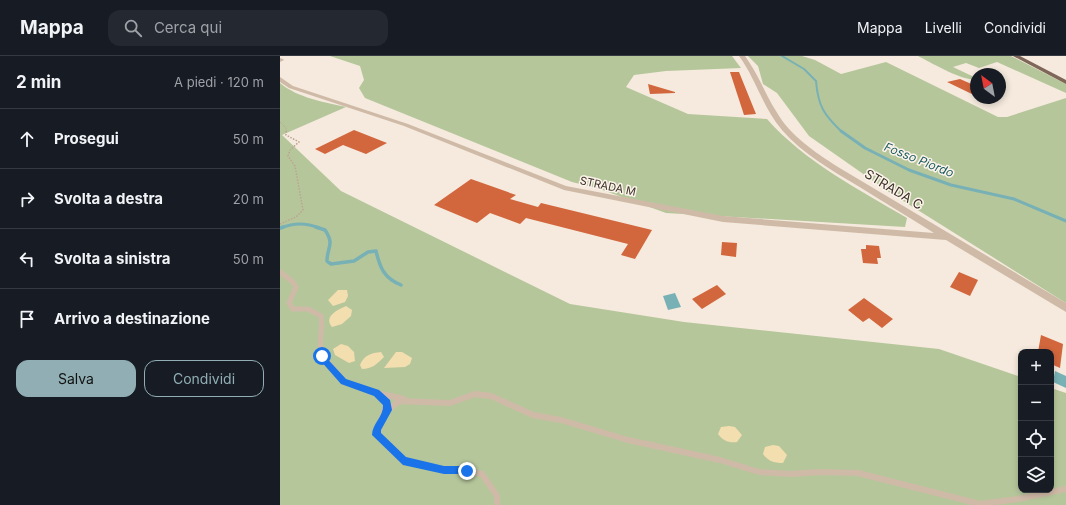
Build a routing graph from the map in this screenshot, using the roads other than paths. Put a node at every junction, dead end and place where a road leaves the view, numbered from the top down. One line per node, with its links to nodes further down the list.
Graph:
1 (742, 56): 5 (street, STRADA C)
2 (1016, 56): 4 (main road)
3 (280, 79): 5 (street, STRADA M)
4 (1066, 82)
5 (950, 237): 7 (street, STRADA C)
6 (280, 272): 8 (lane)
7 (1066, 308)
8 (376, 393): 9 (lane); 10 (lane)
9 (407, 400): 10 (lane); 11 (lane)
10 (388, 410): 12 (lane)
11 (1066, 489)
12 (497, 505)

